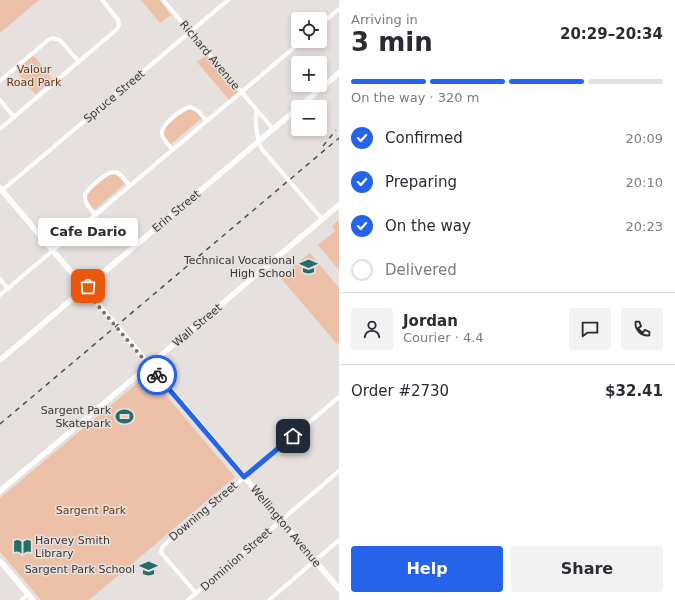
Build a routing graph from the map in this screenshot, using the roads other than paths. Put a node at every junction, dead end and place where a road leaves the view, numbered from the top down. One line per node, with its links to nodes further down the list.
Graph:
1 (102, 0): 8 (street)
2 (163, 0): 6 (street, Richard Avenue)
3 (228, 0): 6 (street, Spruce Street)
4 (339, 9): 5 (street)
5 (327, 19)
6 (191, 32): 11 (street, Richard Avenue); 23 (street, Spruce Street)
7 (294, 48): 11 (street)
8 (79, 62): 10 (street); 16 (street)
9 (339, 73): 13 (main road, Erin Street)
10 (0, 81)
11 (242, 92): 14 (street, Richard Avenue); 17 (street)
12 (0, 100): 16 (street)
13 (308, 100)
14 (257, 111): 19 (street, Richard Avenue); 20 (street)
15 (291, 114): 19 (main road, Erin Street)
16 (14, 117): 18 (street)
17 (207, 121): 21 (street); 21 (street)
18 (0, 129)
19 (273, 129): 20 (main road, Erin Street)
20 (259, 141): 26 (street); 30 (main road, Erin Street)
21 (173, 150): 22 (street)
22 (130, 186): 25 (street); 25 (street)
23 (1, 191): 27 (main road, Wellington Avenue)
24 (339, 205): 26 (main road, Wall Street)
25 (96, 215): 27 (street)
26 (322, 219): 33 (main road, Wall Street)
27 (53, 251): 29 (street); 30 (main road, Wellington Avenue)
28 (0, 279): 29 (street)
29 (8, 289): 31 (street)
30 (84, 289): 32 (main road, Erin Street); 33 (main road, Wellington Avenue)
31 (0, 295)
32 (0, 360)
33 (149, 366): 36 (main road, Wellington Avenue); 37 (main road, Wall Street)
34 (339, 397): 36 (street, Downing Street)
35 (339, 471): 38 (street, Dominion Street)
36 (244, 477): 38 (main road, Wellington Avenue); 44 (street, Downing Street)
37 (0, 491)
38 (281, 520): 41 (main road, Wellington Avenue); 44 (street, Dominion Street)
39 (339, 540): 41 (street)
40 (0, 561): 43 (main road)
41 (315, 561): 42 (main road, Wellington Avenue); 48 (street)
42 (339, 589)
43 (28, 594): 45 (street); 46 (main road)
44 (196, 594): 47 (street, Dominion Street)
45 (22, 600)
46 (33, 600)
47 (188, 600)
48 (269, 600)

